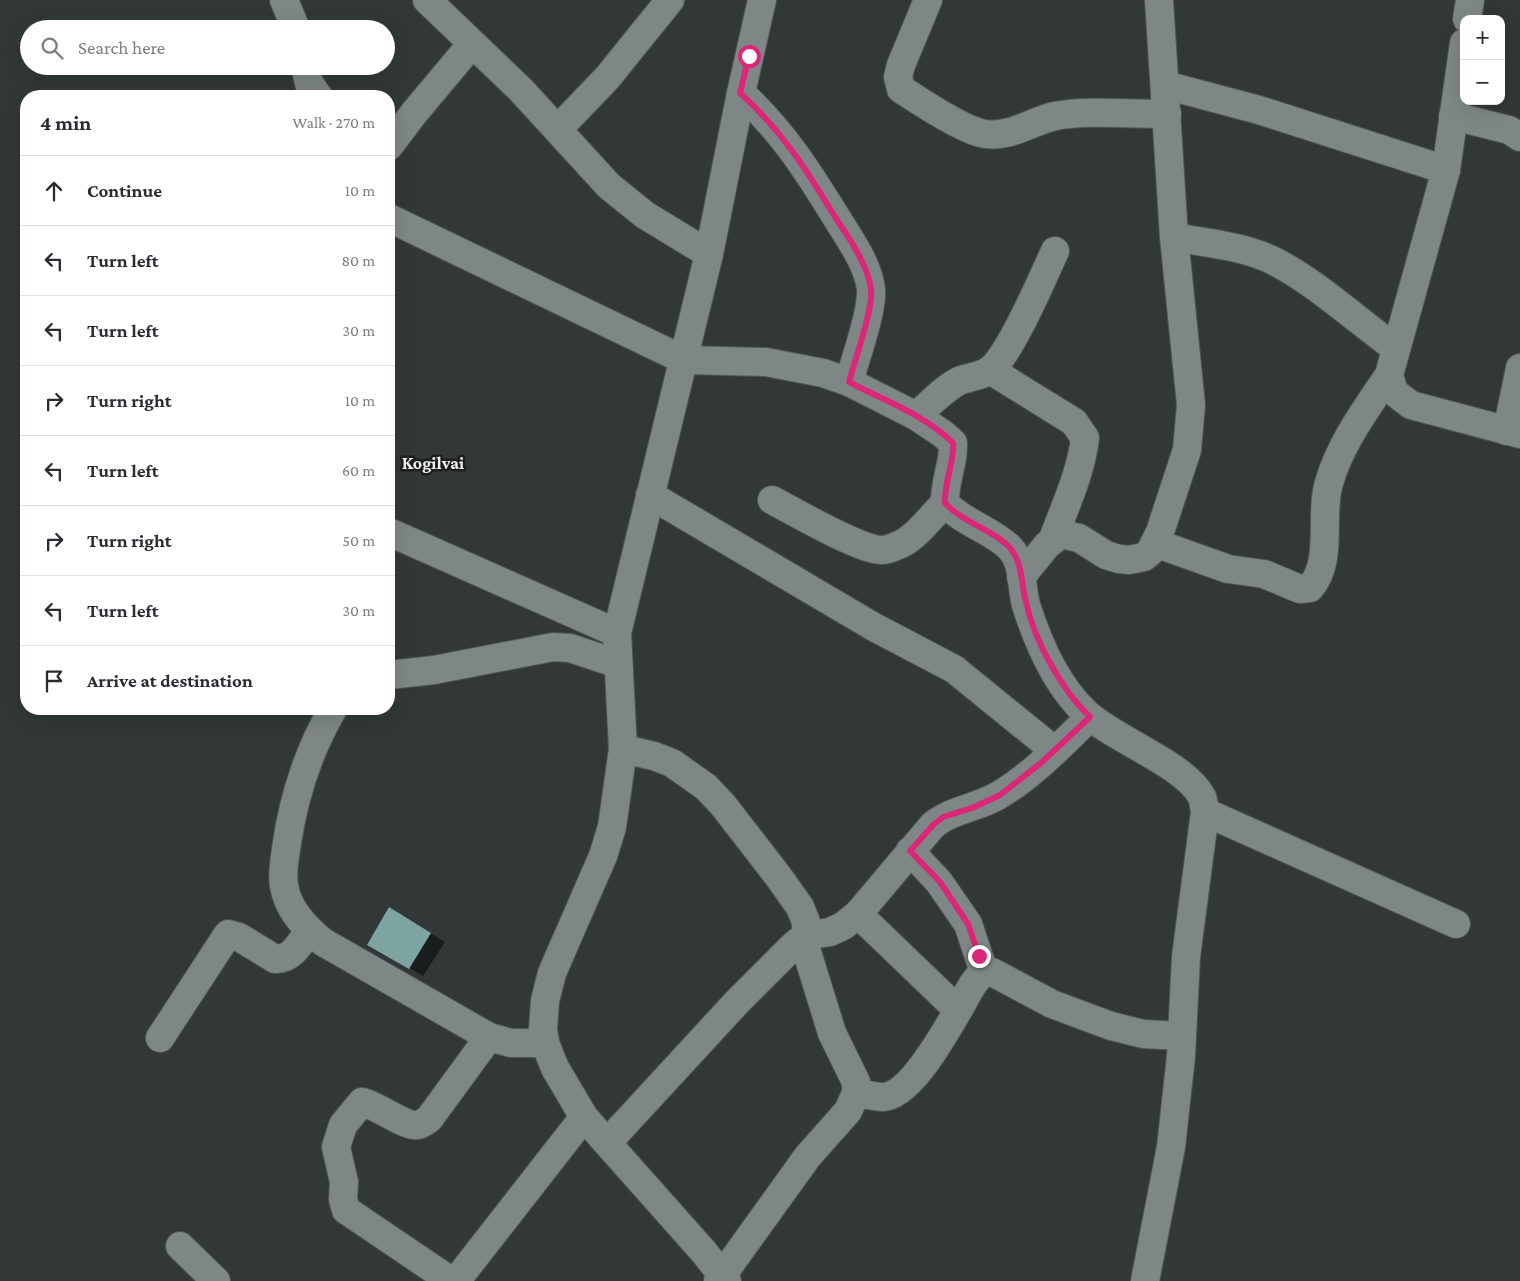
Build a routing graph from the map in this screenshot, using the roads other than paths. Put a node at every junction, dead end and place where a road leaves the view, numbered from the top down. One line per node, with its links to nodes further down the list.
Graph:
1 (284, 0): 9 (street)
2 (427, 0): 10 (street)
3 (670, 0): 18 (street)
4 (762, 0): 15 (street)
5 (928, 0): 16 (street)
6 (1159, 0): 13 (street)
7 (1470, 0): 8 (street)
8 (1468, 15)
9 (292, 20)
10 (471, 45): 18 (street); 20 (street)
11 (1461, 60): 17 (street)
12 (307, 75): 14 (street)
13 (1165, 85): 16 (street); 21 (street)
14 (314, 90)
15 (740, 93): 25 (street); 31 (street)
16 (1166, 114): 23 (street)
17 (1453, 116): 19 (street); 21 (street)
18 (558, 129): 25 (street)
19 (1520, 137)
20 (395, 138)
21 (1446, 170): 26 (street)
22 (395, 221): 27 (street)
23 (1174, 237): 26 (street); 39 (street)
24 (1056, 251): 29 (street)
25 (709, 254): 27 (street)
26 (1395, 348): 30 (street)
27 (684, 360): 31 (street); 34 (street)
28 (1520, 368): 33 (street)
29 (990, 370): 32 (street); 38 (street)
30 (1389, 375): 33 (street); 39 (street)
31 (849, 382): 32 (street)
32 (916, 416): 36 (street)
33 (1514, 432)
34 (650, 495): 41 (street); 47 (street)
35 (772, 500): 36 (street)
36 (945, 503): 40 (street)
37 (395, 535): 41 (street)
38 (1053, 539): 39 (street); 40 (street)
39 (1155, 543)
40 (1021, 577): 45 (street)
41 (617, 633): 42 (street)
42 (618, 664): 43 (street); 46 (street)
43 (395, 674)
44 (329, 715): 52 (street)
45 (1090, 717): 47 (street); 48 (street)
46 (622, 749): 53 (street); 59 (street)
47 (1055, 751): 49 (street)
48 (1205, 812): 51 (street); 56 (street)
49 (910, 851): 50 (street); 54 (street)
50 (858, 914): 53 (street); 55 (street)
51 (1456, 924)
52 (309, 931): 57 (street); 58 (street)
53 (805, 936): 60 (street); 62 (street)
54 (984, 972): 55 (street); 56 (street)
55 (958, 1010): 60 (street)
56 (1182, 1036): 68 (street)
57 (489, 1037): 59 (street); 66 (street)
58 (160, 1038)
59 (545, 1043): 61 (street)
60 (856, 1093): 64 (street)
61 (584, 1117): 62 (street); 67 (street)
62 (608, 1143): 64 (street)
63 (180, 1246): 65 (street)
64 (723, 1280)
65 (215, 1281)
66 (451, 1281)
67 (456, 1281)
68 (1145, 1281)

